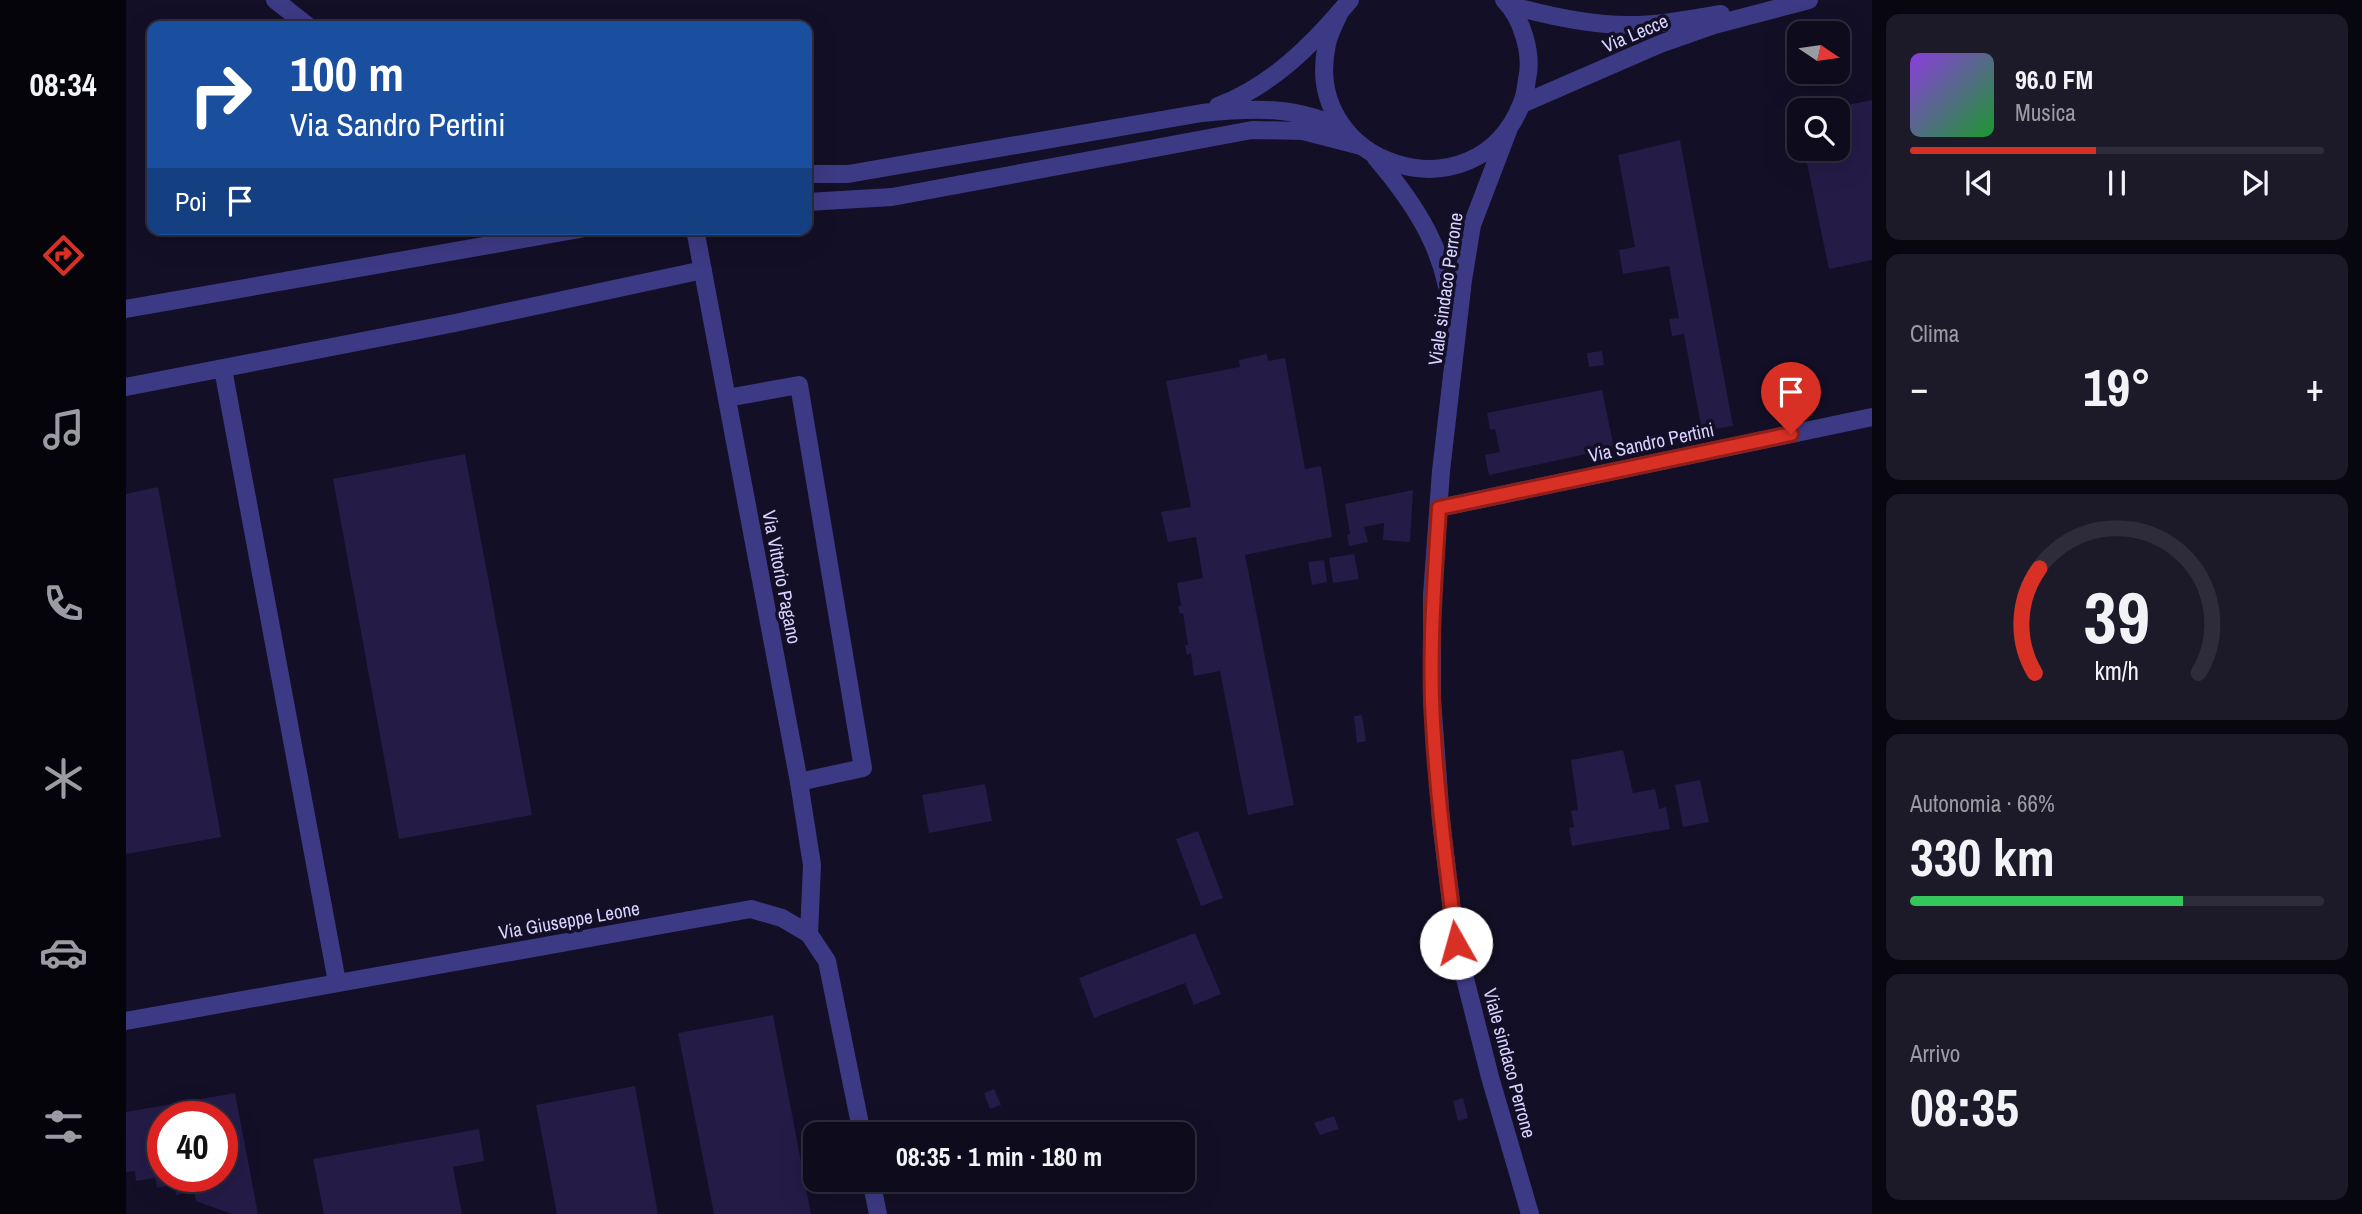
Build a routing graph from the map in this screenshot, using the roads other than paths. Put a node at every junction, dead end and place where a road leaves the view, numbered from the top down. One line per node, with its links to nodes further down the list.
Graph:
1 (275, 0): 5 (street)
2 (1807, 0): 3 (street, Via Lecce); 6 (street, Via Lecce)
3 (1506, 3): 6 (street)
4 (1344, 5): 7 (street); 9 (street)
5 (302, 21)
6 (1522, 104): 8 (street)
7 (1202, 113): 9 (street); 11 (street)
8 (1509, 128): 10 (street); 18 (street, Viale sindaco Perrone)
9 (1347, 132): 10 (street, Viale sindaco Perrone)
10 (1368, 151): 12 (street); 18 (street, Viale sindaco Perrone)
11 (812, 174)
12 (812, 202)
13 (546, 235): 16 (street)
14 (696, 235): 15 (street, Via Vittorio Pagano)
15 (703, 270): 17 (street); 20 (street, Via Vittorio Pagano)
16 (126, 309)
17 (223, 369): 19 (street); 25 (street)
18 (1453, 379): 22 (street, Viale sindaco Perrone)
19 (126, 387)
20 (727, 398): 23 (street, Via Vittorio Pagano); 23 (street)
21 (1872, 417): 22 (street, Via Sandro Pertini)
22 (1439, 508): 30 (street, Viale sindaco Perrone)
23 (799, 782): 24 (street, Via Vittorio Pagano)
24 (809, 934): 25 (street, Via Giuseppe Leone); 27 (street, Via Giuseppe Leone)
25 (337, 982): 26 (street, Via Giuseppe Leone)
26 (126, 1021)
27 (860, 1122)
28 (873, 1192): 29 (street)
29 (878, 1214)
30 (1530, 1214)

